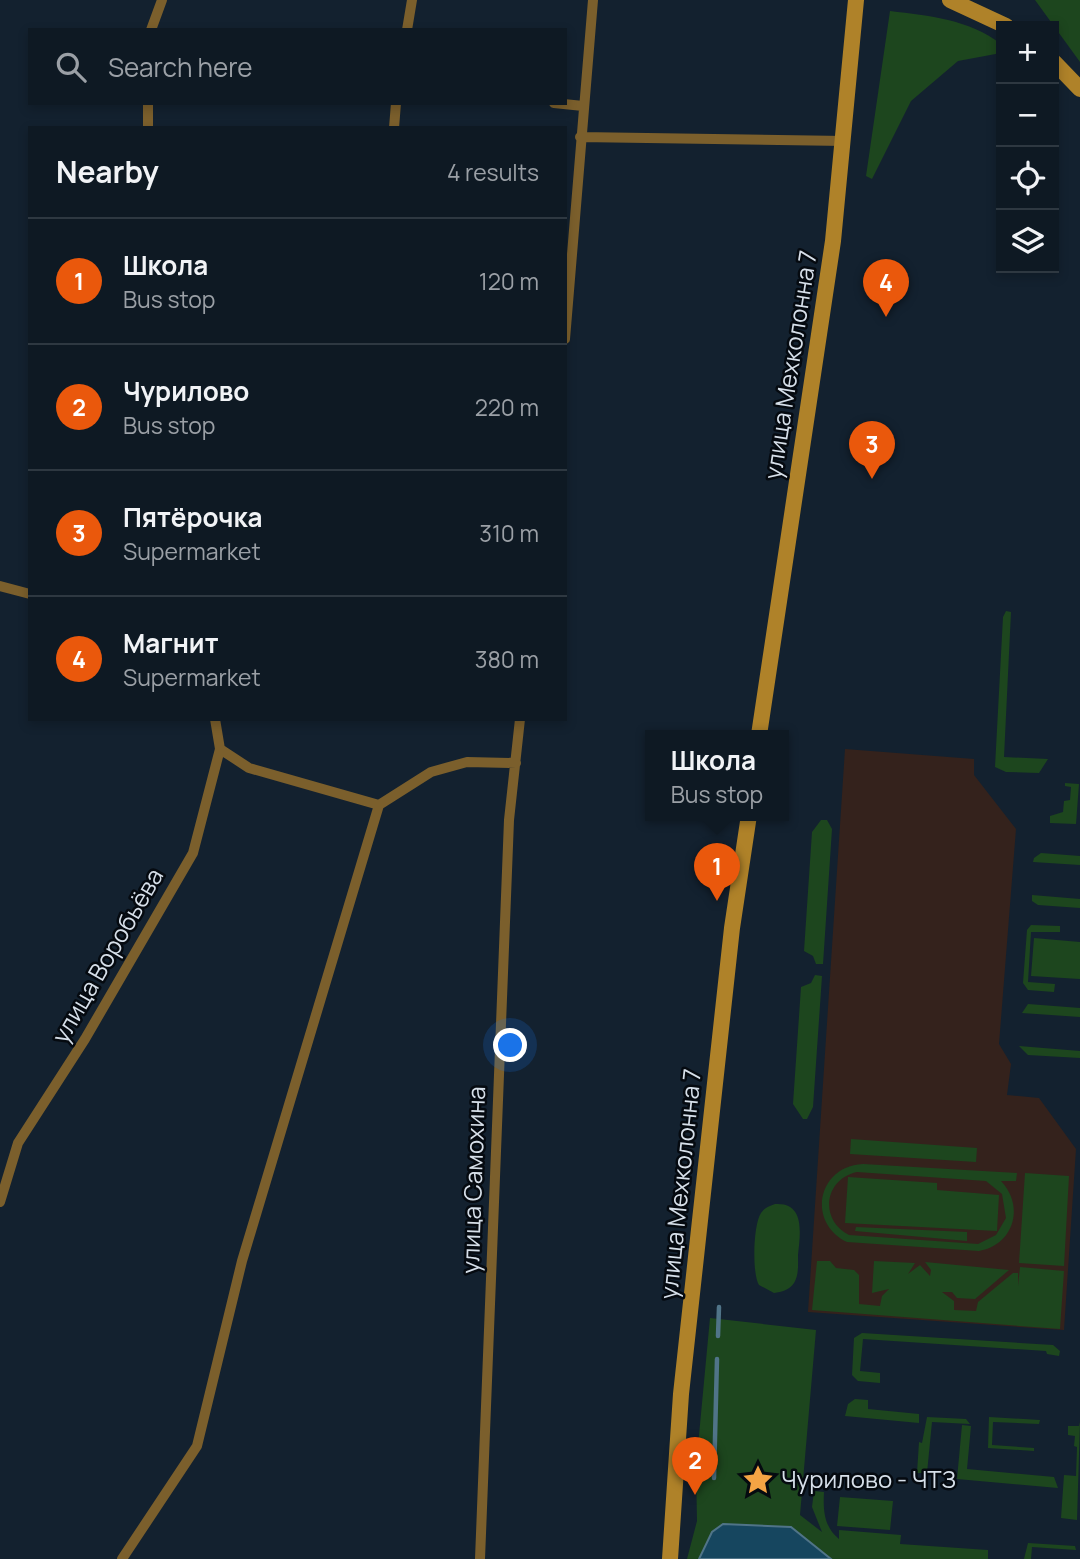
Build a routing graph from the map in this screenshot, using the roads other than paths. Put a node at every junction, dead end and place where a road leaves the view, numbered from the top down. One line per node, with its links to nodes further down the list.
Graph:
1 (162, 0): 7 (street)
2 (412, 0): 8 (street)
3 (593, 0): 14 (street)
4 (856, 0): 18 (street, улица Мехколонна 7)
5 (950, 0): 6 (street)
6 (996, 21)
7 (152, 28)
8 (407, 28)
9 (1059, 67): 10 (street)
10 (1080, 89)
11 (567, 104): 14 (street)
12 (148, 105): 15 (street)
13 (396, 105): 16 (street)
14 (583, 106): 17 (street)
15 (148, 126)
16 (394, 126)
17 (580, 137): 18 (street); 19 (street)
18 (845, 141): 24 (street, улица Мехколонна 7)
19 (567, 312)
20 (0, 586): 21 (street)
21 (28, 593)
22 (215, 721): 25 (street, улица Воробьёва)
23 (520, 721): 26 (street, улица Самохина)
24 (761, 730)
25 (220, 749): 27 (street); 29 (street, улица Воробьёва)
26 (516, 763): 27 (street); 31 (street, улица Самохина)
27 (379, 805): 30 (street)
28 (747, 821): 32 (street, улица Мехколонна 7)
29 (0, 1202)
30 (122, 1559)
31 (480, 1559)
32 (670, 1559)

